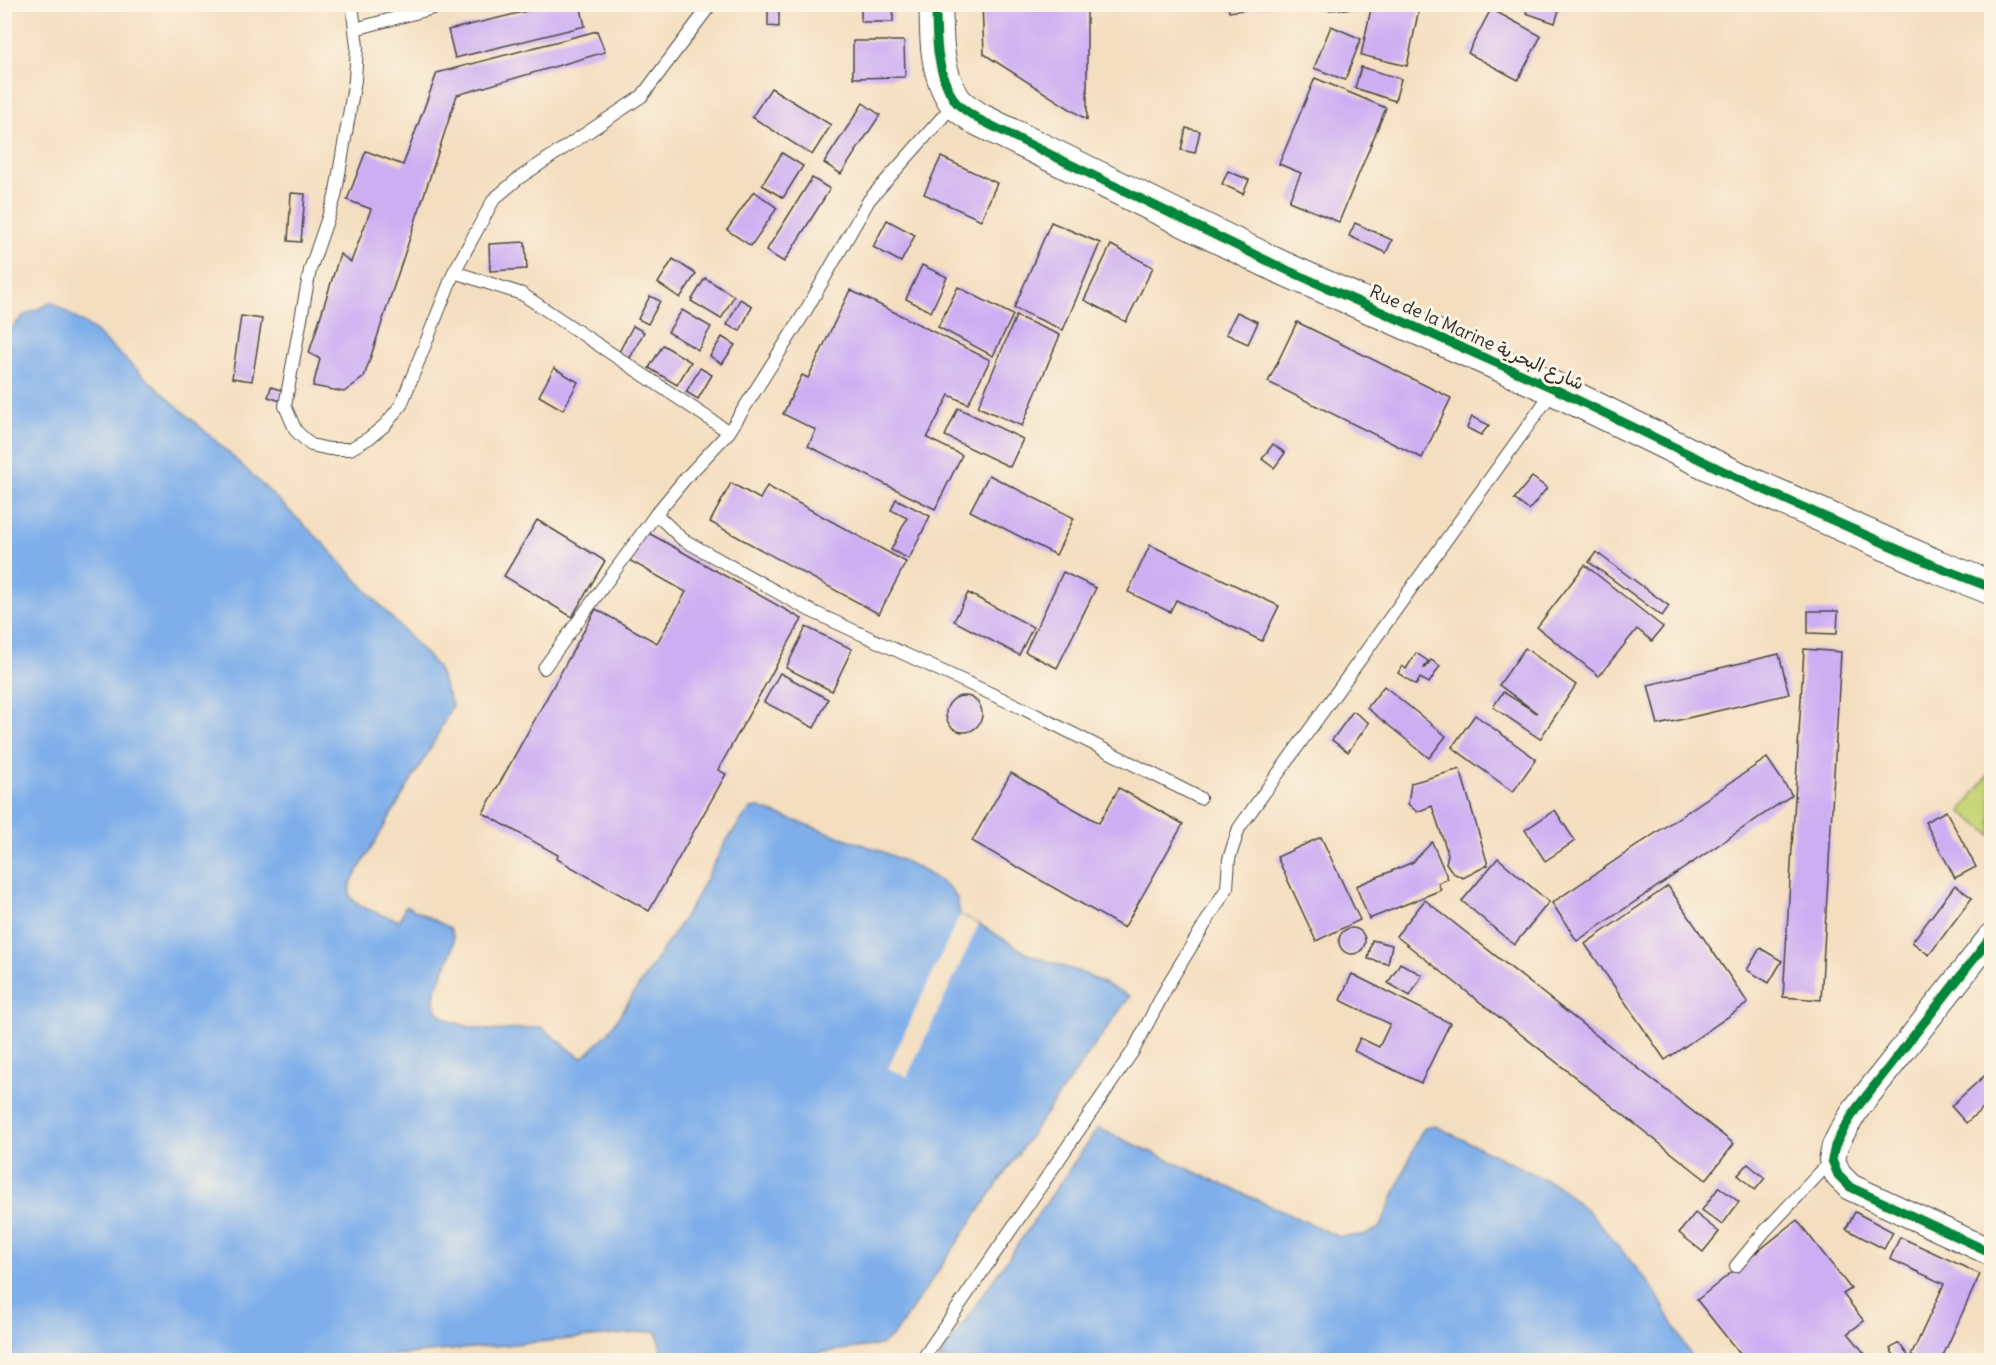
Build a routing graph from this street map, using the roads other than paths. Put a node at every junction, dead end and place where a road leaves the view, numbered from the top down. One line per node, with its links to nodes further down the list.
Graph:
1 (352, 4): 5 (lane)
2 (448, 4): 5 (lane)
3 (711, 4): 7 (lane)
4 (936, 4): 6 (street)
5 (355, 29): 7 (lane)
6 (956, 102): 8 (street, Rue de la Marine شارع البحرية); 9 (lane)
7 (454, 272): 9 (lane)
8 (1555, 389): 11 (street, Rue de la Marine شارع البحرية); 18 (lane)
9 (729, 432): 10 (lane)
10 (656, 514): 12 (lane); 13 (lane)
11 (1992, 588)
12 (544, 668)
13 (1200, 798)
14 (1992, 936): 15 (street)
15 (1832, 1160): 16 (street); 17 (lane)
16 (1992, 1253)
17 (1736, 1266)
18 (922, 1360)

